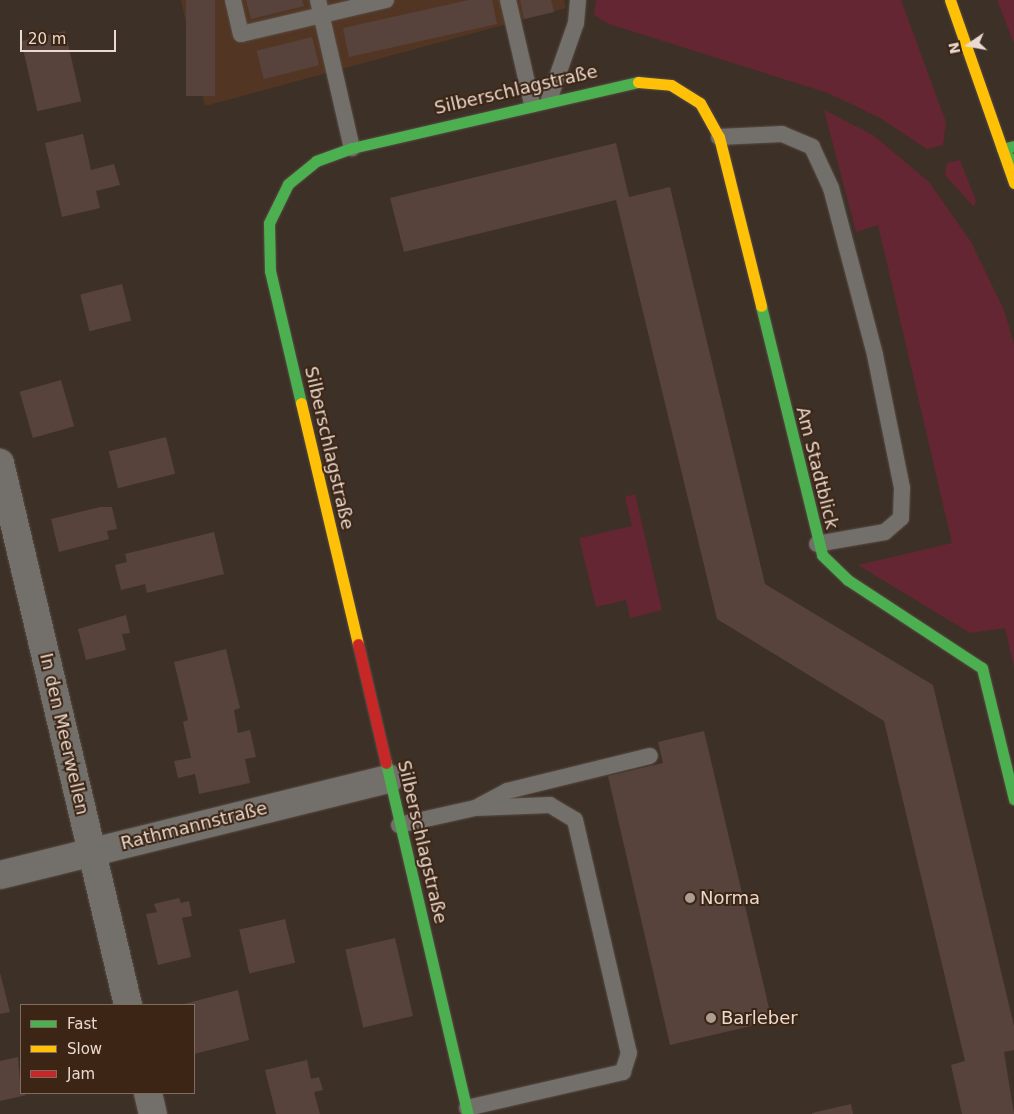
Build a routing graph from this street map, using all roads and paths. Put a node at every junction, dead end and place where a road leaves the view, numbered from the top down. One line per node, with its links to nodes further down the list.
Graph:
1 (233, 0): 6 (lane)
2 (386, 0): 6 (lane)
3 (508, 0): 9 (lane)
4 (578, 0): 8 (lane)
5 (950, 0): 13 (main road)
6 (320, 8): 12 (lane)
7 (671, 85): 8 (main road, Silberschlagstraße); 10 (main road, Am Stadtblick)
8 (549, 100): 9 (main road, Silberschlagstraße)
9 (532, 104): 12 (main road, Silberschlagstraße)
10 (718, 137): 17 (main road, Am Stadtblick); 17 (lane)
11 (1014, 146): 13 (main road)
12 (352, 148): 19 (main road, Silberschlagstraße)
13 (1002, 149): 14 (main road); 15 (main road)
14 (1014, 162)
15 (1014, 183)
16 (0, 463): 23 (street, In den Meerwellen)
17 (817, 544): 20 (main road, Am Stadtblick)
18 (650, 756): 21 (lane)
19 (389, 780): 22 (main road, Silberschlagstraße); 23 (street, Rathmannstraße)
20 (1014, 800)
21 (475, 808): 22 (lane); 27 (lane)
22 (399, 825): 27 (main road, Silberschlagstraße)
23 (92, 851): 24 (street, Rathmannstraße); 25 (street, In den Meerwellen)
24 (0, 875)
25 (128, 1004)
26 (148, 1094): 28 (street)
27 (468, 1111)
28 (153, 1114)

